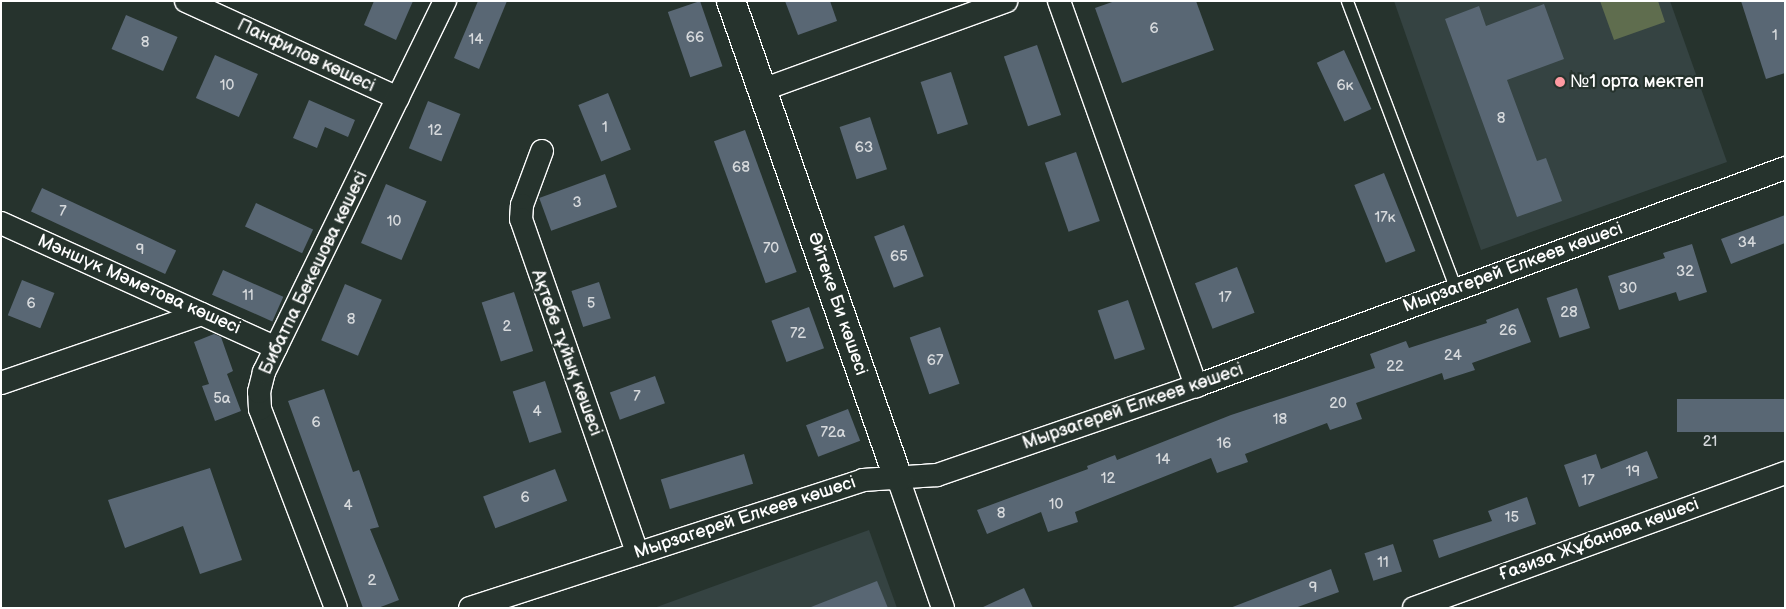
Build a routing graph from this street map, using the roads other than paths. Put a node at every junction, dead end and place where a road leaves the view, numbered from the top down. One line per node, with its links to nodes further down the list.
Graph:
1 (186, 1): 8 (street, Панфилов көшесі)
2 (445, 1): 8 (street, Бибатпа Бекешова көшесі)
3 (731, 1): 7 (street, Әйтеке Би көшесі)
4 (1006, 1): 7 (street)
5 (1059, 1): 16 (street)
6 (1347, 1): 12 (lane)
7 (762, 90): 18 (street, Әйтеке Би көшесі)
8 (398, 98): 14 (street, Бибатпа Бекешова көшесі)
9 (542, 152): 19 (street, Ақтөбе тұйық көшесі)
10 (1785, 168): 12 (street, Мырзагерей Елкеев көшесі)
11 (1, 223): 13 (street, Мәншүк Мәметова көшесі)
12 (1456, 289): 16 (street, Мырзагерей Елкеев көшесі)
13 (201, 314): 14 (street, Мәншүк Мәметова көшесі); 15 (street)
14 (276, 348): 20 (street, Бибатпа Бекешова көшесі)
15 (1, 383)
16 (1196, 386): 18 (street, Мырзагерей Елкеев көшесі)
17 (1785, 473): 23 (street, Ғазиза Жұбанова көшесі)
18 (898, 478): 19 (street, Мырзагерей Елкеев көшесі); 22 (street, Әйтеке Би көшесі)
19 (637, 553): 21 (street, Мырзагерей Елкеев көшесі)
20 (336, 608)
21 (470, 608)
22 (943, 608)
23 (1414, 608)

